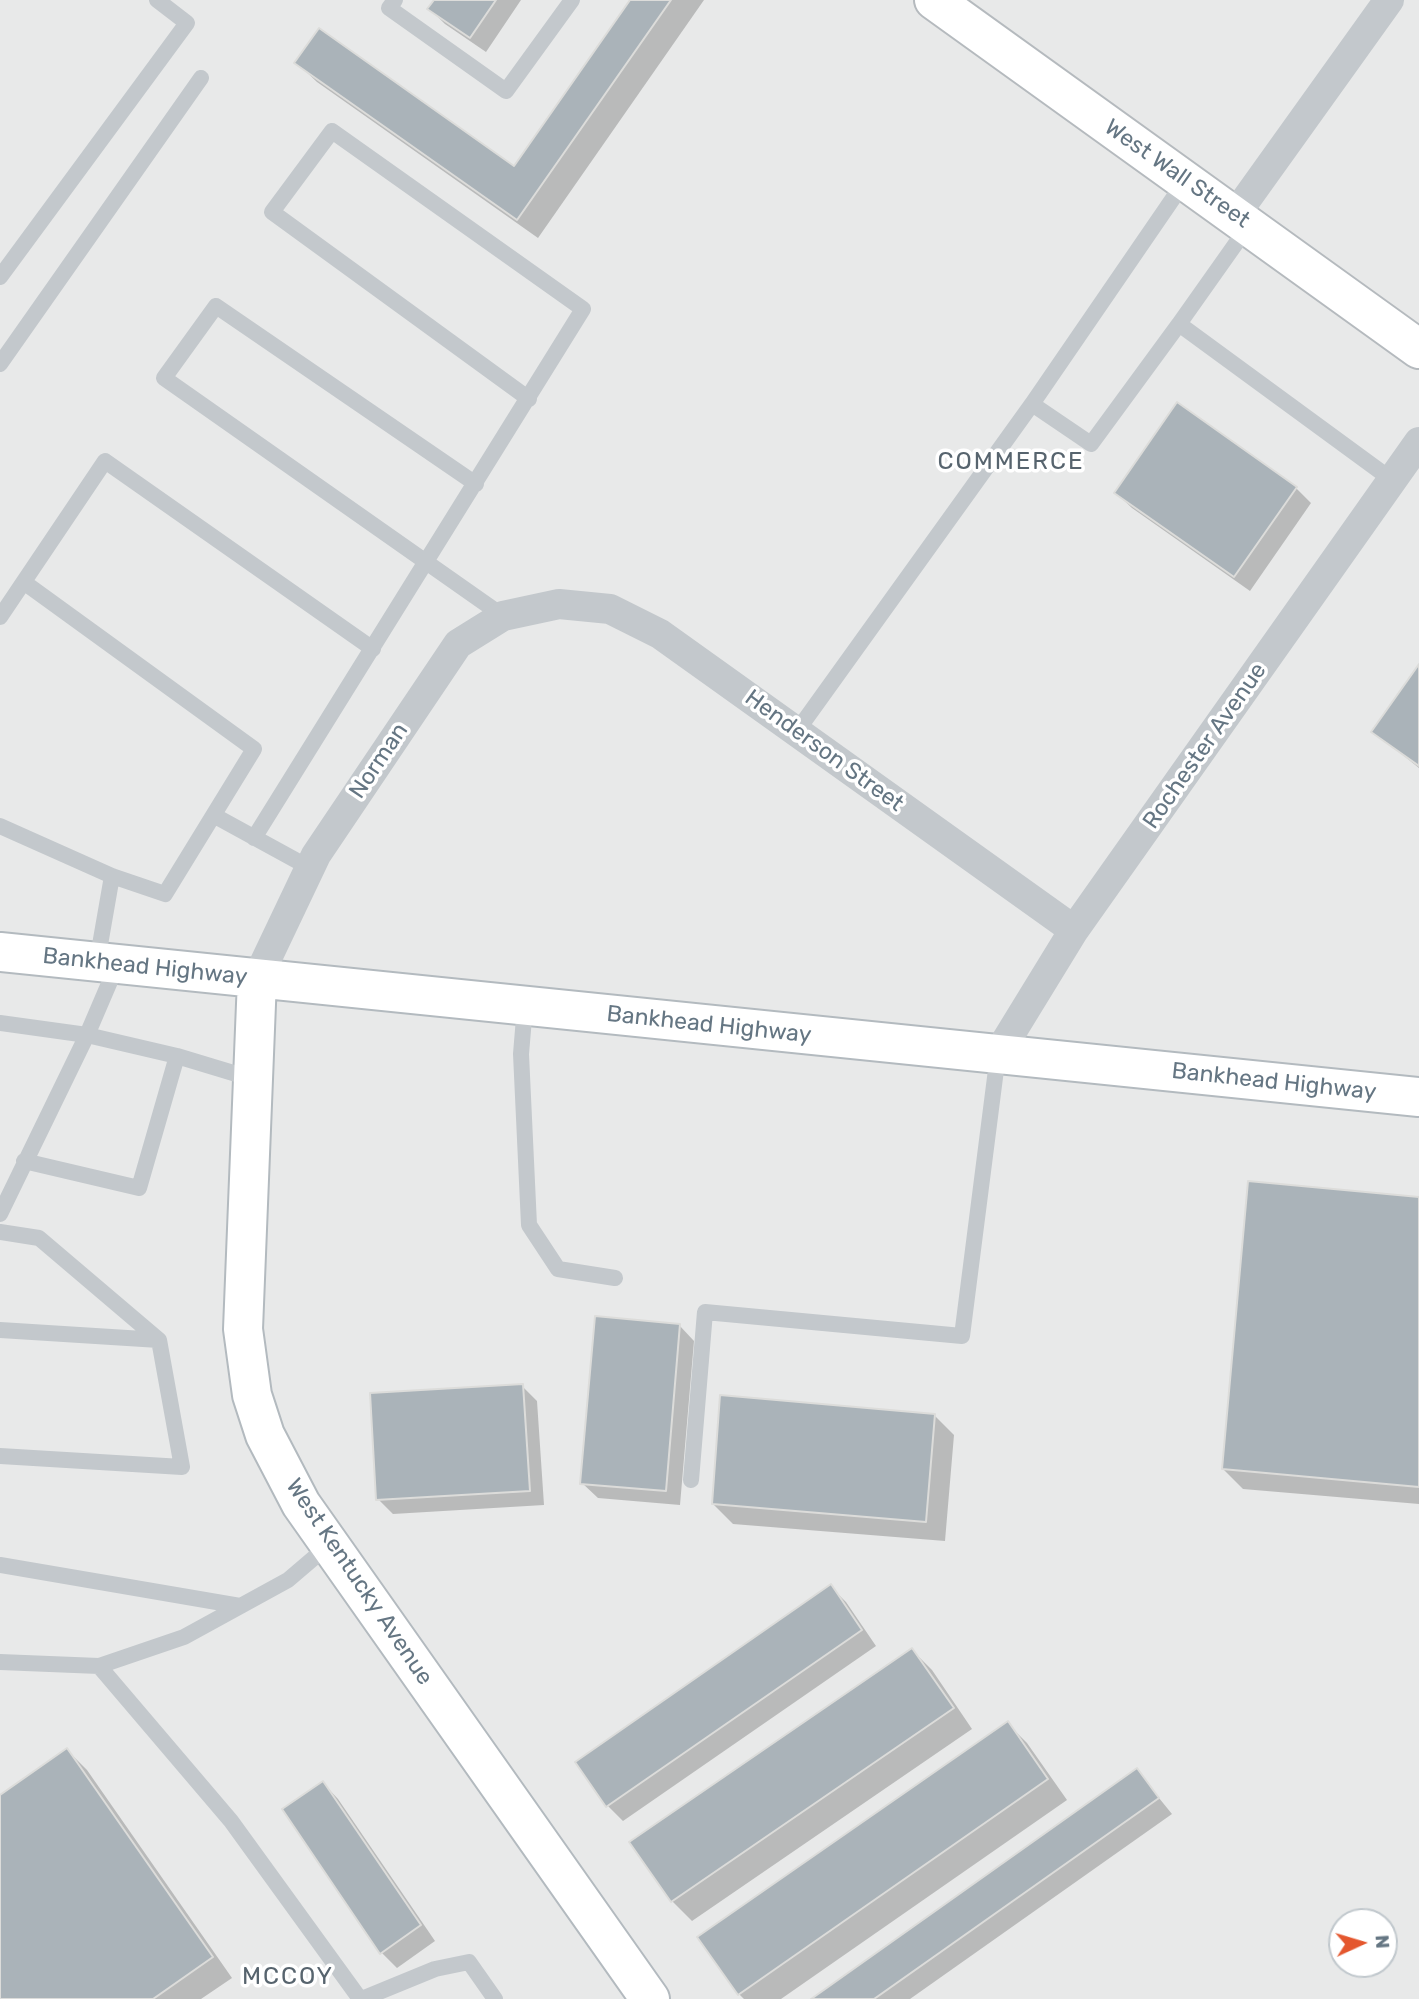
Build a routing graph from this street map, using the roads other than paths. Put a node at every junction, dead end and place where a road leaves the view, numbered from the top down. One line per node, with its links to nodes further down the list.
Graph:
1 (157, 0): 9 (lane)
2 (395, 0): 3 (lane)
3 (572, 0)
4 (933, 0): 7 (street, West Wall Street)
5 (1389, 0): 8 (street)
6 (201, 78): 12 (lane)
7 (1186, 181): 8 (street, West Wall Street); 14 (lane)
8 (1242, 220): 10 (lane); 11 (street, West Wall Street)
9 (0, 276)
10 (1179, 324): 14 (lane); 16 (lane)
11 (1419, 349)
12 (0, 363)
13 (529, 399): 13 (lane); 17 (lane)
14 (1032, 404): 24 (lane)
15 (1419, 442): 16 (street, Rochester Avenue)
16 (1392, 480): 30 (street, Rochester Avenue)
17 (476, 484): 18 (lane); 18 (lane)
18 (426, 564): 21 (lane); 23 (lane)
19 (25, 583): 22 (lane); 23 (lane); 25 (lane)
20 (559, 604): 21 (street, Norman); 24 (street, Henderson Street)
21 (503, 616): 28 (street, Norman)
22 (0, 617)
23 (373, 649): 27 (lane)
24 (797, 732): 30 (street, Henderson Street)
25 (215, 816): 27 (lane); 29 (lane)
26 (0, 826): 29 (lane)
27 (254, 838): 28 (lane)
28 (310, 868): 33 (street, Norman)
29 (112, 876): 32 (lane)
30 (1074, 930): 37 (street, Rochester Avenue)
31 (0, 952): 32 (street, Bankhead Highway)
32 (107, 963): 33 (street, Bankhead Highway); 36 (lane)
33 (257, 979): 34 (street, Bankhead Highway); 39 (street, West Kentucky Avenue)
34 (525, 1006): 37 (street, Bankhead Highway); 44 (lane)
35 (0, 1023): 36 (lane)
36 (87, 1035): 38 (lane); 41 (lane)
37 (998, 1055): 40 (street, Bankhead Highway); 48 (lane)
38 (177, 1056): 39 (lane); 41 (lane)
39 (253, 1079): 49 (street, West Kentucky Avenue)
40 (1419, 1097)
41 (24, 1161): 42 (lane)
42 (0, 1214)
43 (0, 1232): 46 (lane)
44 (615, 1278)
45 (0, 1330): 46 (lane)
46 (159, 1340): 47 (lane)
47 (0, 1456)
48 (691, 1480)
49 (330, 1545): 51 (lane); 56 (street, West Kentucky Avenue)
50 (0, 1565): 51 (lane)
51 (240, 1606): 53 (lane)
52 (0, 1662): 53 (lane)
53 (99, 1666): 54 (lane)
54 (361, 1999): 55 (lane)
55 (495, 1999)
56 (650, 1999)

